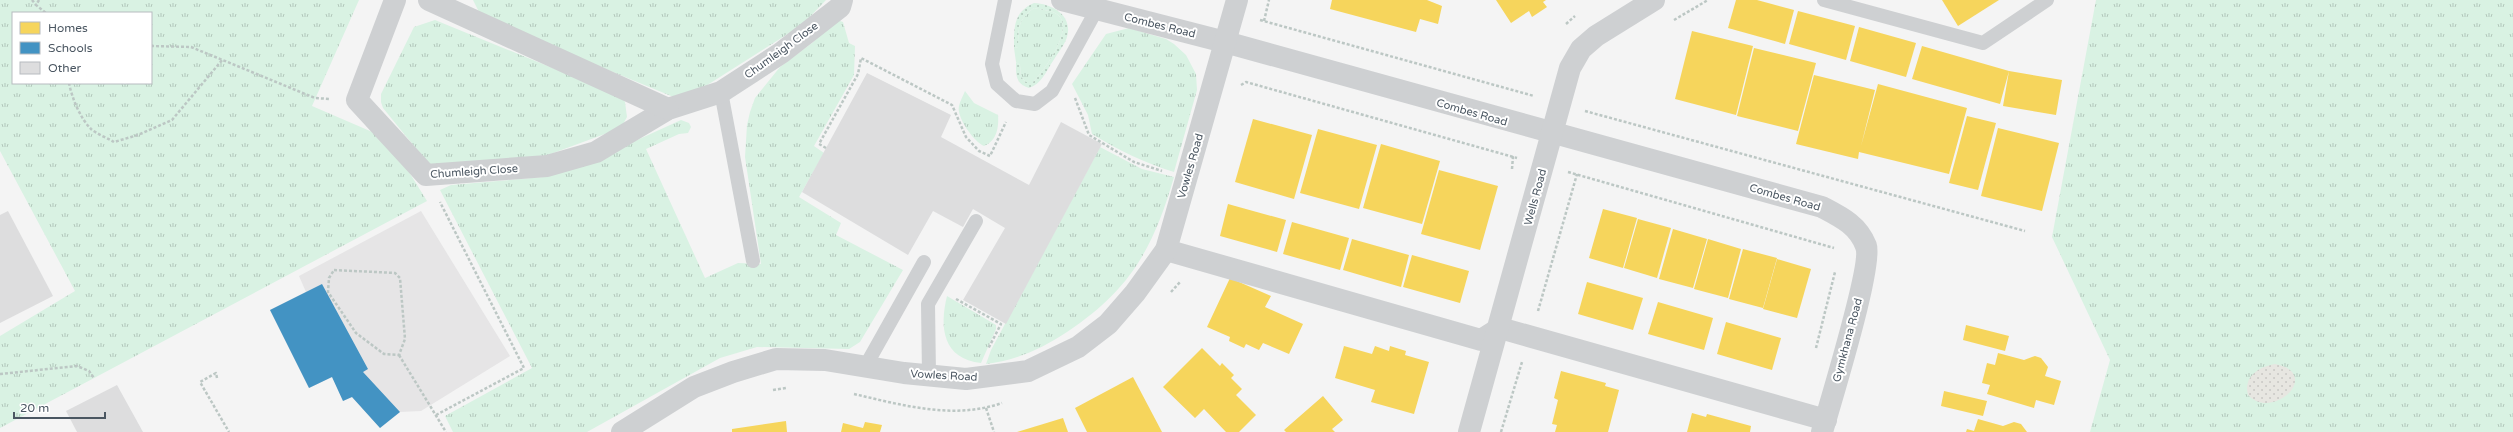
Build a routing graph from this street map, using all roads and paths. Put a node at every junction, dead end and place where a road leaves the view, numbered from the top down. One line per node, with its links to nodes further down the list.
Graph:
1 (32, 0): 13 (path)
2 (38, 0): 13 (path)
3 (394, 0): 25 (street)
4 (429, 0): 29 (street)
5 (842, 0): 23 (street, Chumleigh Close)
6 (1005, 0): 26 (lane)
7 (1062, 0): 15 (street, Combes Road)
8 (1269, 0): 17 (path)
9 (1654, 0): 27 (street, Wells Road)
10 (1708, 0): 18 (path)
11 (1824, 0): 12 (lane)
12 (2047, 0)
13 (36, 5): 16 (path)
14 (1236, 6): 17 (path); 19 (street, Vowles Road)
15 (1097, 9): 19 (street, Combes Road); 26 (lane)
16 (45, 12)
17 (1264, 21): 27 (path)
18 (1667, 24)
19 (1226, 42): 31 (street, Combes Road); 35 (street, Vowles Road)
20 (152, 46): 21 (path)
21 (222, 59): 22 (path); 25 (path)
22 (70, 84)
23 (721, 92): 29 (street, Chumleigh Close); 40 (lane)
24 (1075, 99): 35 (path)
25 (357, 100): 33 (street, Chumleigh Close)
26 (1016, 102): 32 (path)
27 (1560, 103): 30 (path); 31 (street, Wells Road)
28 (1589, 105): 30 (path)
29 (668, 109): 33 (street, Chumleigh Close)
30 (1589, 112): 37 (path)
31 (1552, 134): 38 (street, Combes Road); 43 (street, Wells Road)
32 (826, 148)
33 (431, 174): 52 (path)
34 (1577, 174): 44 (path)
35 (1187, 179): 39 (street, Vowles Road)
36 (976, 221): 42 (lane)
37 (2024, 231)
38 (1867, 247): 53 (street, Gymkhana Road)
39 (1166, 250): 43 (street); 51 (street, Vowles Road)
40 (754, 261)
41 (924, 262): 46 (lane)
42 (937, 288): 48 (lane); 51 (path)
43 (1500, 328): 44 (street); 57 (street, Wells Road)
44 (1530, 338): 53 (street); 58 (path)
45 (399, 355): 45 (path); 52 (path)
46 (865, 367): 48 (street, Vowles Road); 56 (street, Vowles Road)
47 (0, 374): 49 (path)
48 (929, 375): 51 (street, Vowles Road)
49 (94, 378)
50 (217, 378): 54 (path)
51 (979, 378)
52 (436, 415): 55 (path)
53 (1824, 426)
54 (229, 432)
55 (446, 432)
56 (622, 432)
57 (1469, 432)
58 (1501, 432)

